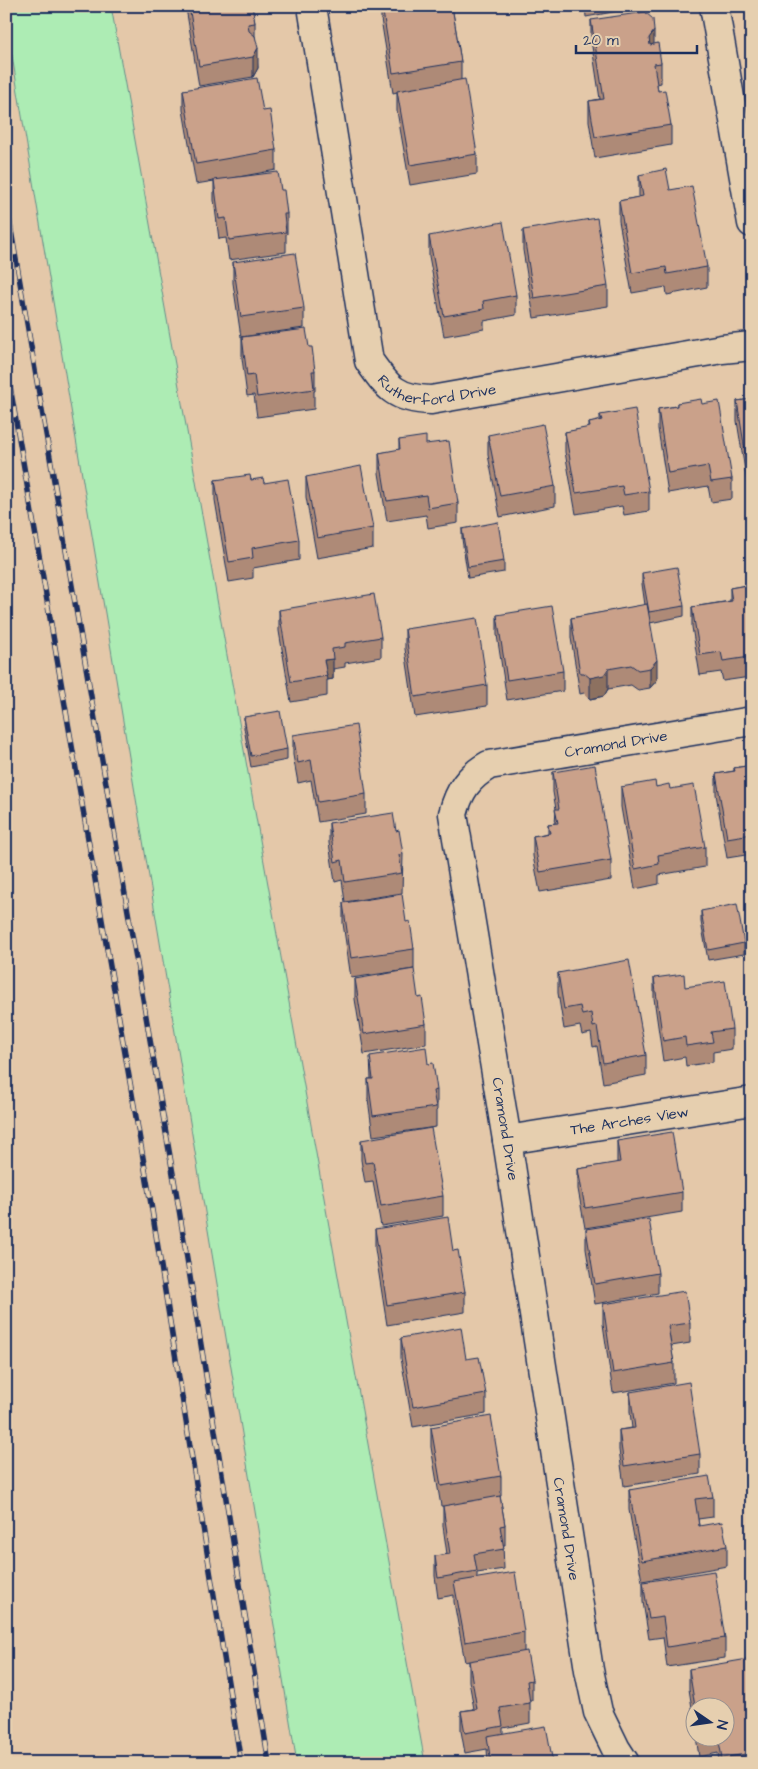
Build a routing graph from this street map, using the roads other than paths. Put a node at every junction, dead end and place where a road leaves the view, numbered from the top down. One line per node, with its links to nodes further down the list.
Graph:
1 (312, 6): 4 (street, Rutherford Drive)
2 (714, 6): 3 (street)
3 (752, 223)
4 (752, 346)
5 (752, 721): 7 (street, Cramond Drive)
6 (752, 1101): 7 (street, The Arches View)
7 (507, 1140): 8 (street, Cramond Drive)
8 (625, 1763)

